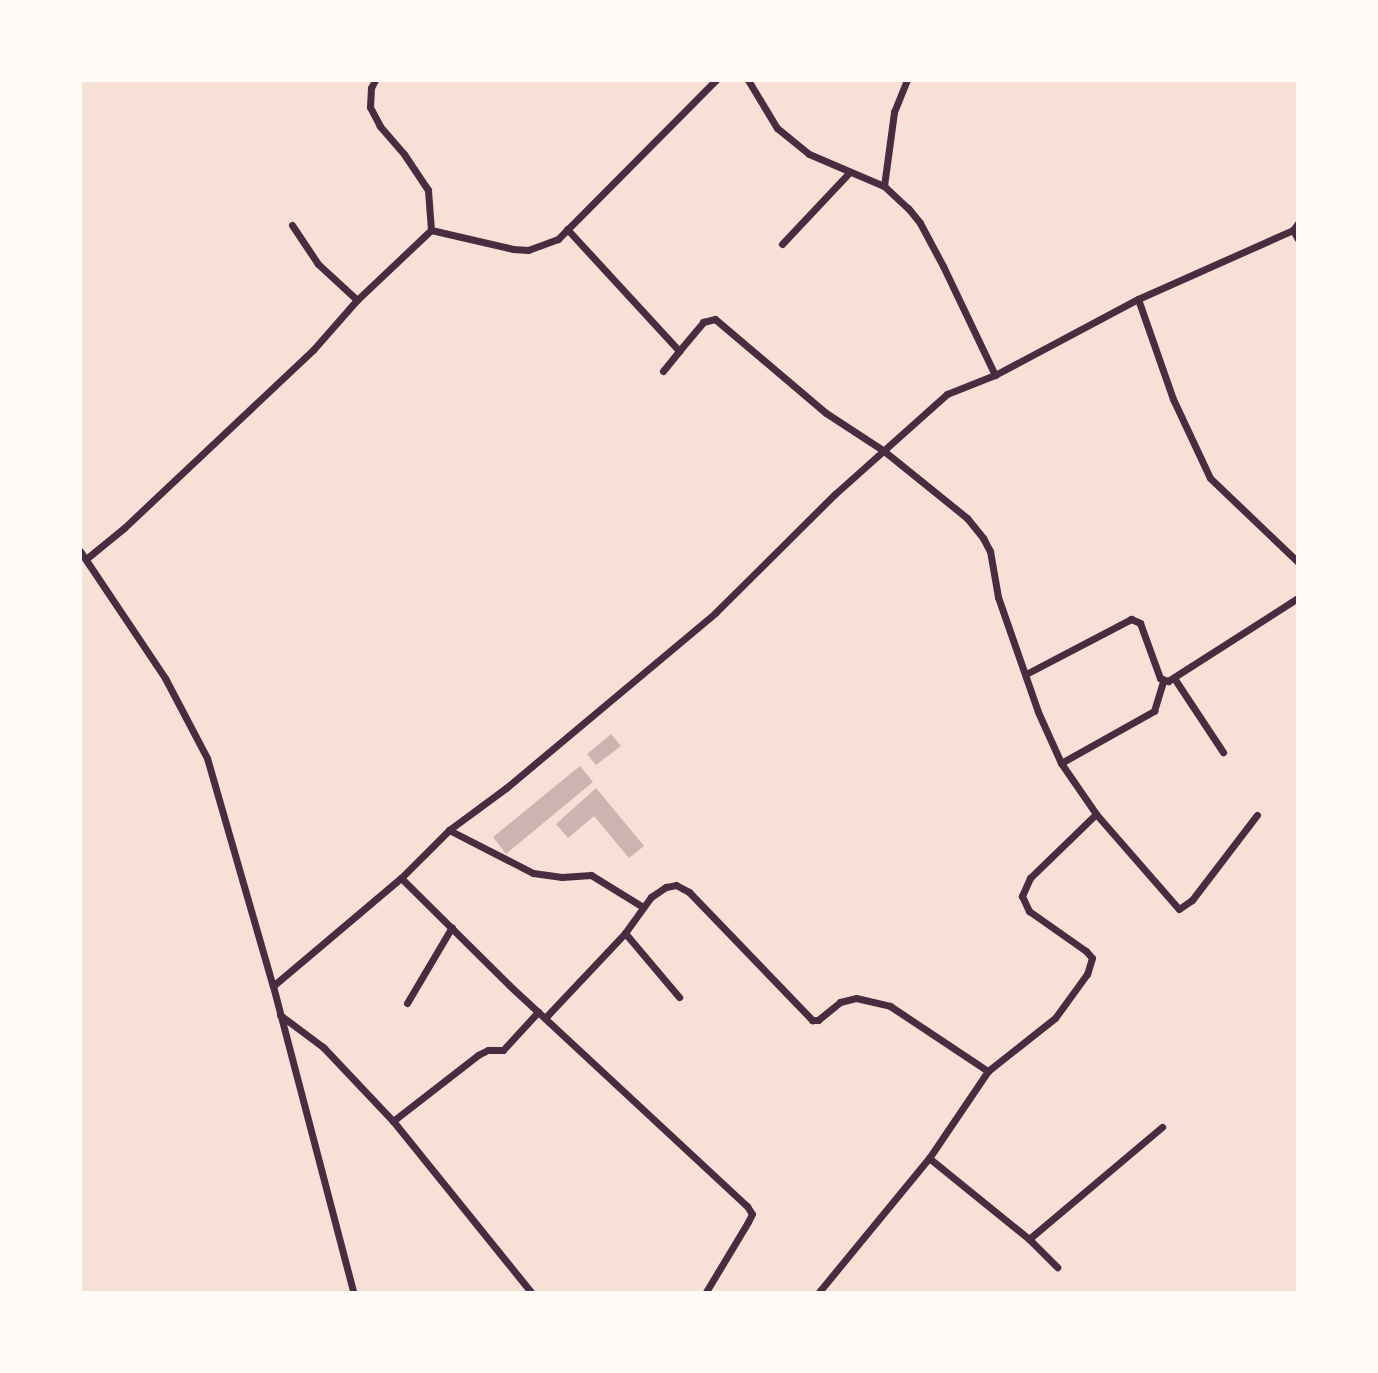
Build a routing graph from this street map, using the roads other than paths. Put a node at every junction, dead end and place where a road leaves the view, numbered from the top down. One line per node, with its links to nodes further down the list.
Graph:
1 (375, 80): 10 (street)
2 (716, 80): 9 (street)
3 (747, 80): 5 (street)
4 (907, 80): 6 (street)
5 (849, 173): 6 (street); 12 (street)
6 (884, 186): 17 (street)
7 (292, 225): 14 (street)
8 (1295, 227): 11 (street); 13 (street)
9 (567, 229): 10 (street); 15 (street)
10 (431, 230): 14 (street)
11 (1297, 240)
12 (782, 244)
13 (1138, 299): 17 (street); 20 (street)
14 (357, 300): 19 (street)
15 (679, 351): 16 (street); 18 (street)
16 (663, 371)
17 (995, 375): 18 (street)
18 (884, 451): 22 (street); 29 (street)
19 (82, 555): 34 (street)
20 (1297, 562)
21 (1297, 598): 23 (street)
22 (1026, 674): 24 (street); 26 (street)
23 (1174, 678): 24 (street); 25 (street)
24 (1163, 681): 26 (street)
25 (1223, 752)
26 (1061, 763): 27 (street)
27 (1096, 814): 28 (street); 39 (street)
28 (1257, 815)
29 (449, 830): 30 (street); 31 (street)
30 (401, 878): 32 (street); 34 (street)
31 (643, 907): 33 (street); 39 (street)
32 (452, 927): 36 (street); 37 (street)
33 (625, 933): 35 (street); 37 (street)
34 (273, 986): 38 (street)
35 (679, 997)
36 (407, 1003)
37 (542, 1015): 40 (street); 47 (street)
38 (280, 1016): 40 (street); 45 (street)
39 (988, 1071): 42 (street)
40 (393, 1121): 46 (street)
41 (1162, 1127): 43 (street)
42 (929, 1158): 43 (street); 48 (street)
43 (1028, 1239): 44 (street)
44 (1057, 1267)
45 (353, 1293)
46 (531, 1293)
47 (706, 1293)
48 (819, 1293)

